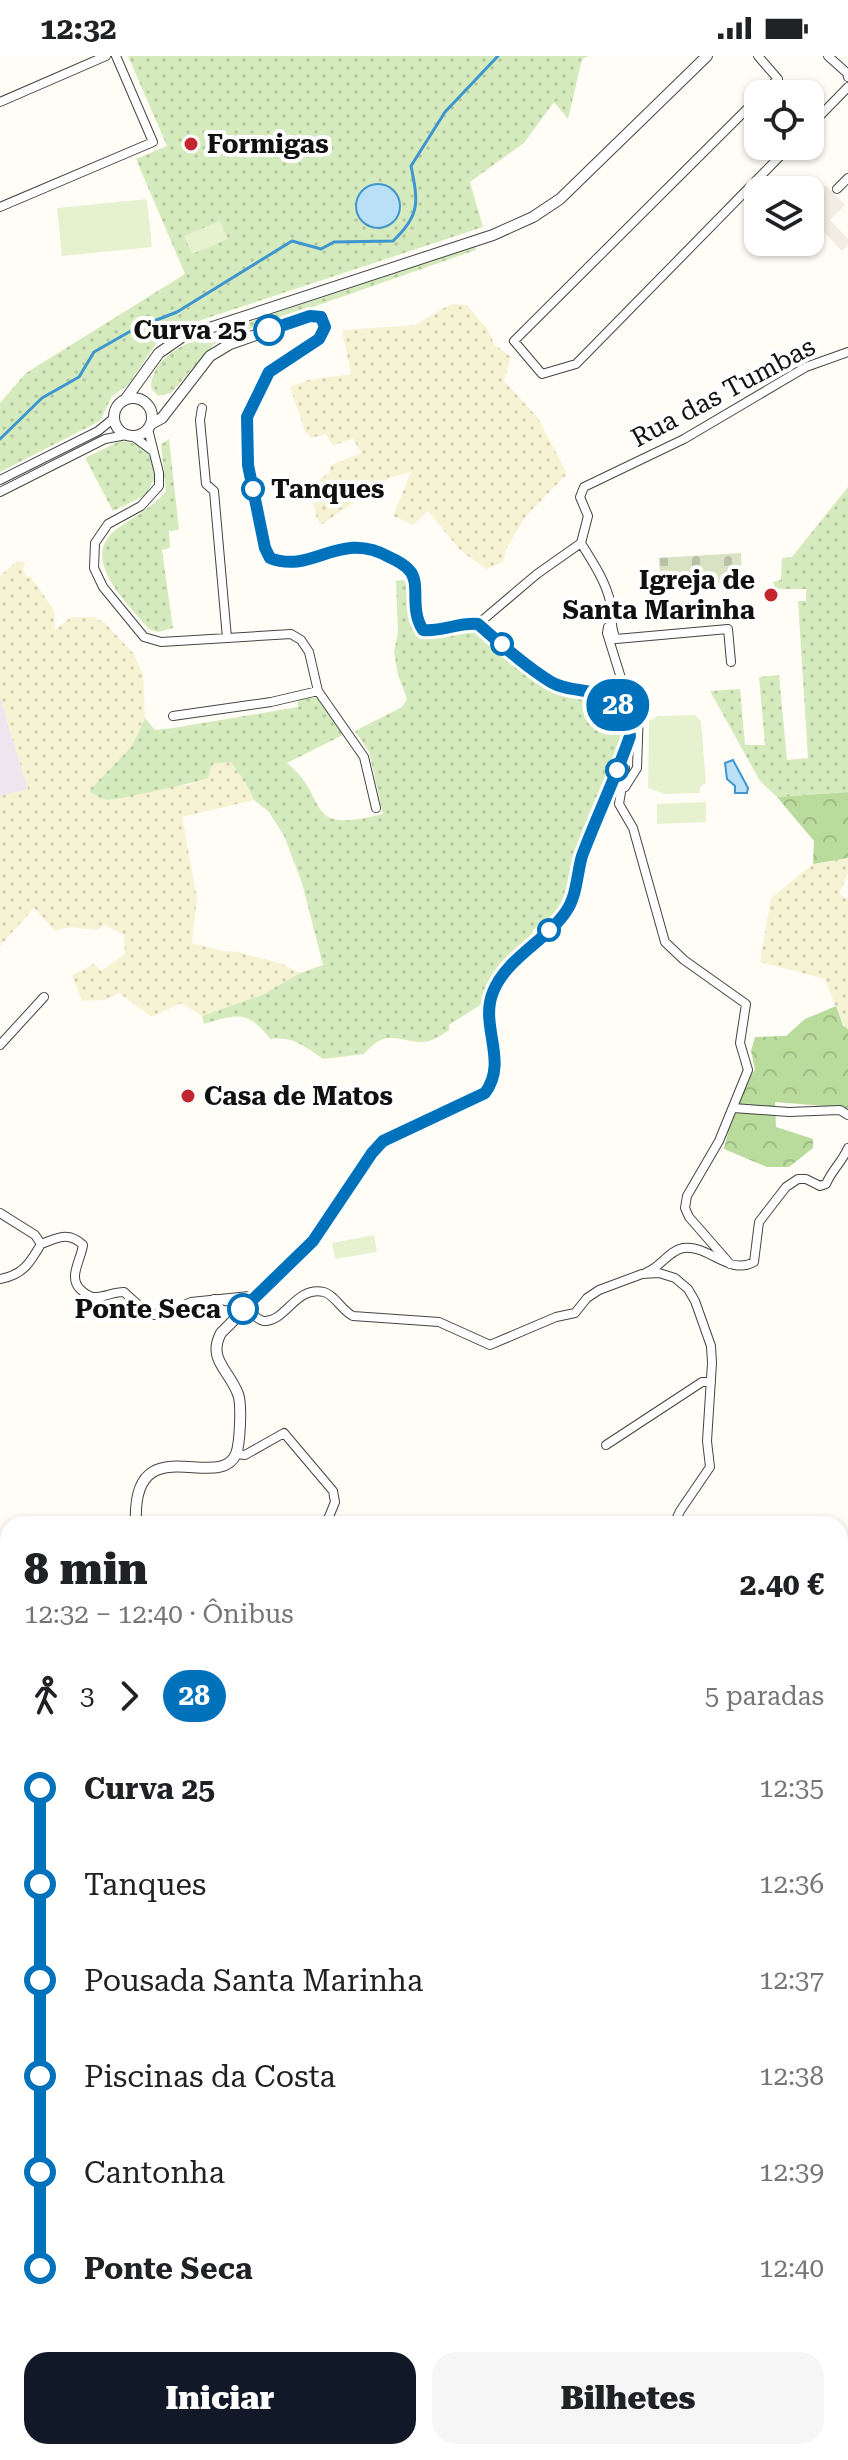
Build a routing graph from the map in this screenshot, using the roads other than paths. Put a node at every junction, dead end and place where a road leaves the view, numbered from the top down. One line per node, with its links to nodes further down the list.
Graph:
1 (106, 56): 9 (street)
2 (116, 56): 15 (street)
3 (707, 56): 17 (street)
4 (758, 56): 7 (street)
5 (828, 56): 6 (street)
6 (848, 77)
7 (777, 80)
8 (848, 87): 11 (street)
9 (0, 102)
10 (744, 112): 12 (street)
11 (824, 112)
12 (776, 160)
13 (848, 178): 14 (street)
14 (837, 189)
15 (0, 207)
16 (848, 352): 28 (street, Rua das Tumbas)
17 (143, 375): 18 (street); 19 (street)
18 (125, 400): 19 (street); 22 (street)
19 (146, 404): 20 (street); 23 (street)
20 (171, 406): 23 (street); 30 (street)
21 (202, 408): 31 (street)
22 (114, 418): 24 (street); 26 (street)
23 (150, 426): 24 (street); 25 (street)
24 (130, 436): 25 (street); 27 (street)
25 (153, 451): 31 (street)
26 (0, 480)
27 (0, 492)
28 (581, 543): 29 (street); 30 (street)
29 (611, 615): 32 (street); 36 (street)
30 (478, 624): 35 (street)
31 (227, 638): 33 (street)
32 (731, 662)
33 (318, 691): 34 (street); 37 (street)
34 (173, 716)
35 (621, 762): 36 (street); 48 (street)
36 (623, 788): 40 (street)
37 (376, 808)
38 (44, 997): 39 (street)
39 (0, 1045)
40 (733, 1108): 41 (street); 45 (street)
41 (848, 1115)
42 (848, 1148): 45 (street)
43 (0, 1213): 44 (street)
44 (41, 1244): 47 (street); 49 (street)
45 (730, 1264): 46 (street)
46 (642, 1274): 50 (street); 51 (street)
47 (0, 1279)
48 (258, 1295): 49 (street); 50 (street)
49 (214, 1299): 50 (street)
50 (245, 1307): 53 (street)
51 (711, 1382): 52 (street); 56 (street)
52 (606, 1445)
53 (236, 1454): 54 (street); 55 (street)
54 (136, 1516)
55 (329, 1516)
56 (679, 1516)

